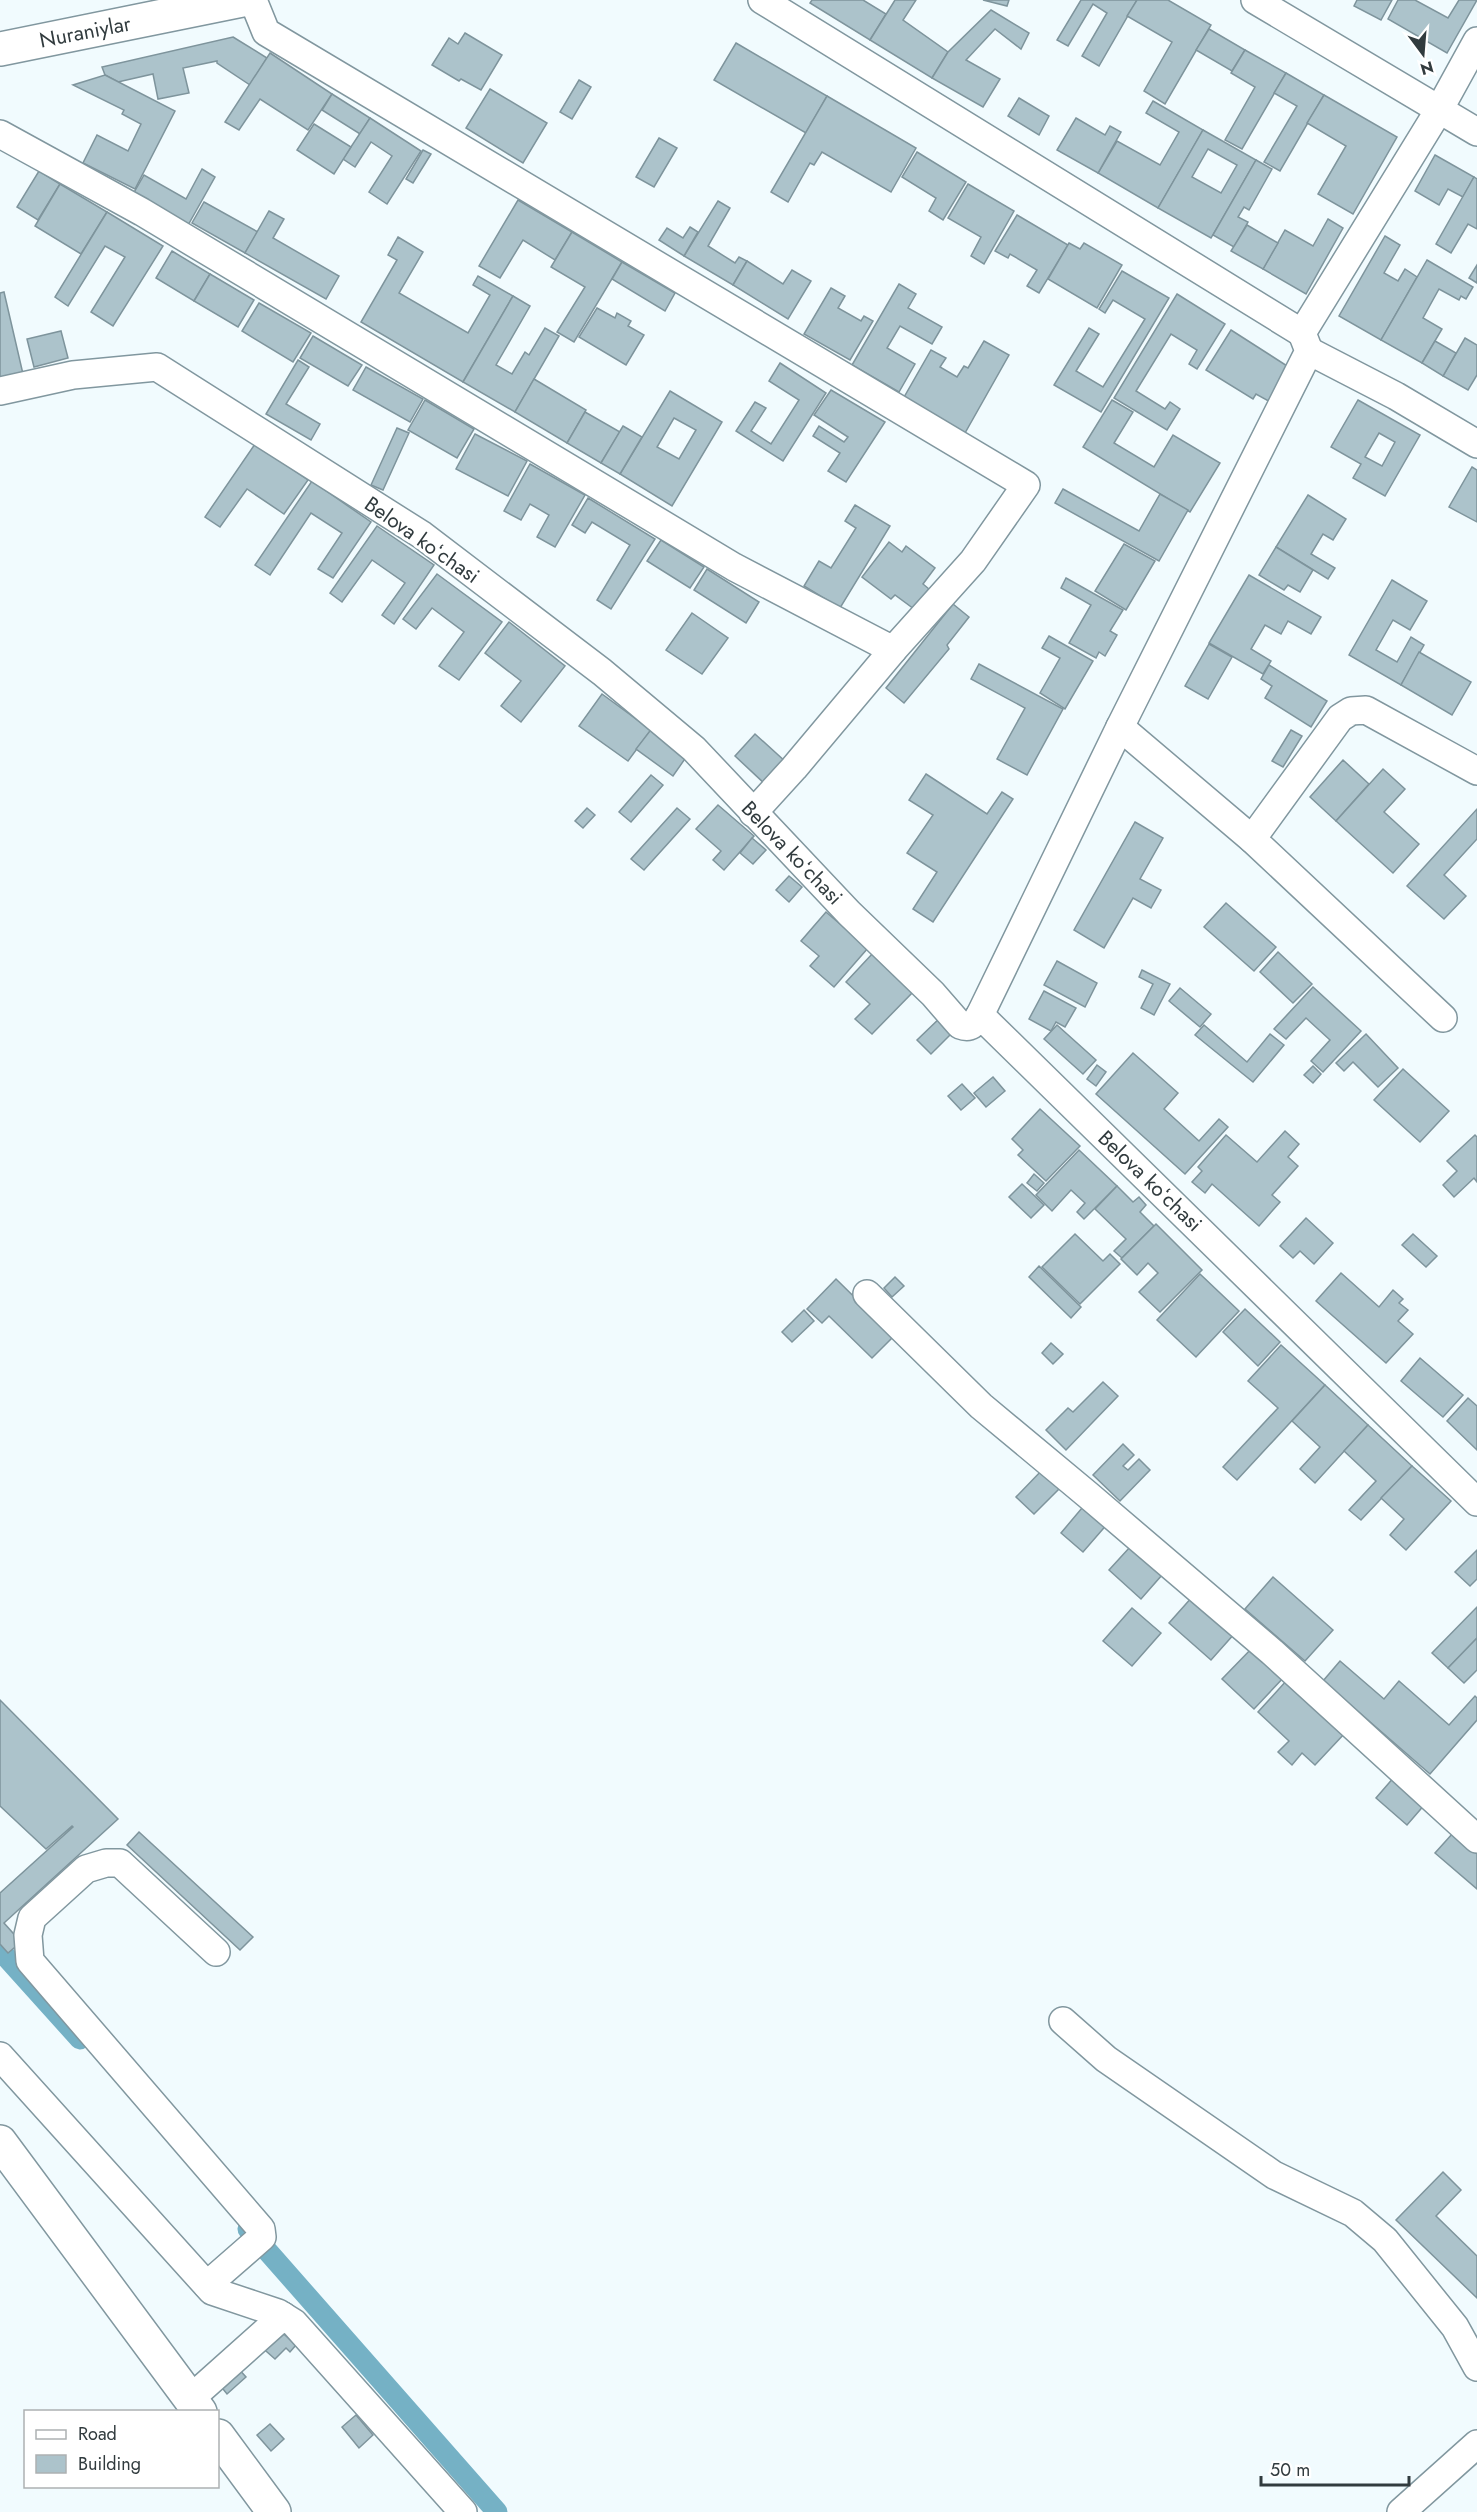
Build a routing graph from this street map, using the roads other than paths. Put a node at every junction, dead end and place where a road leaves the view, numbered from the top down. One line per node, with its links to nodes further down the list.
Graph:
1 (242, 0): 6 (main road, Nuraniylar)
2 (253, 0): 13 (street)
3 (762, 0): 10 (street)
4 (1255, 0): 7 (street)
5 (1477, 41): 7 (street)
6 (2, 46)
7 (1439, 110): 8 (street); 10 (street)
8 (1477, 132)
9 (0, 134): 13 (street)
10 (1306, 342): 12 (street); 14 (street)
11 (0, 391): 16 (street, Belova koʻchasi)
12 (1477, 444)
13 (893, 650): 16 (street)
14 (1120, 727): 17 (street); 18 (street)
15 (1477, 771): 17 (street)
16 (753, 813): 18 (street, Belova koʻchasi)
17 (1252, 839): 19 (street)
18 (980, 1015): 21 (street, Belova koʻchasi)
19 (1443, 1018)
20 (867, 1294): 22 (street)
21 (1477, 1502)
22 (1477, 1839)
23 (216, 1952): 27 (street)
24 (1063, 2021): 29 (street)
25 (0, 2056): 27 (street)
26 (0, 2142): 30 (main road)
27 (207, 2285): 28 (street)
28 (283, 2316): 30 (street); 34 (street)
29 (1477, 2367)
30 (195, 2405)
31 (219, 2437): 33 (main road)
32 (1477, 2444): 35 (street)
33 (274, 2512)
34 (463, 2512)
35 (1401, 2512)

